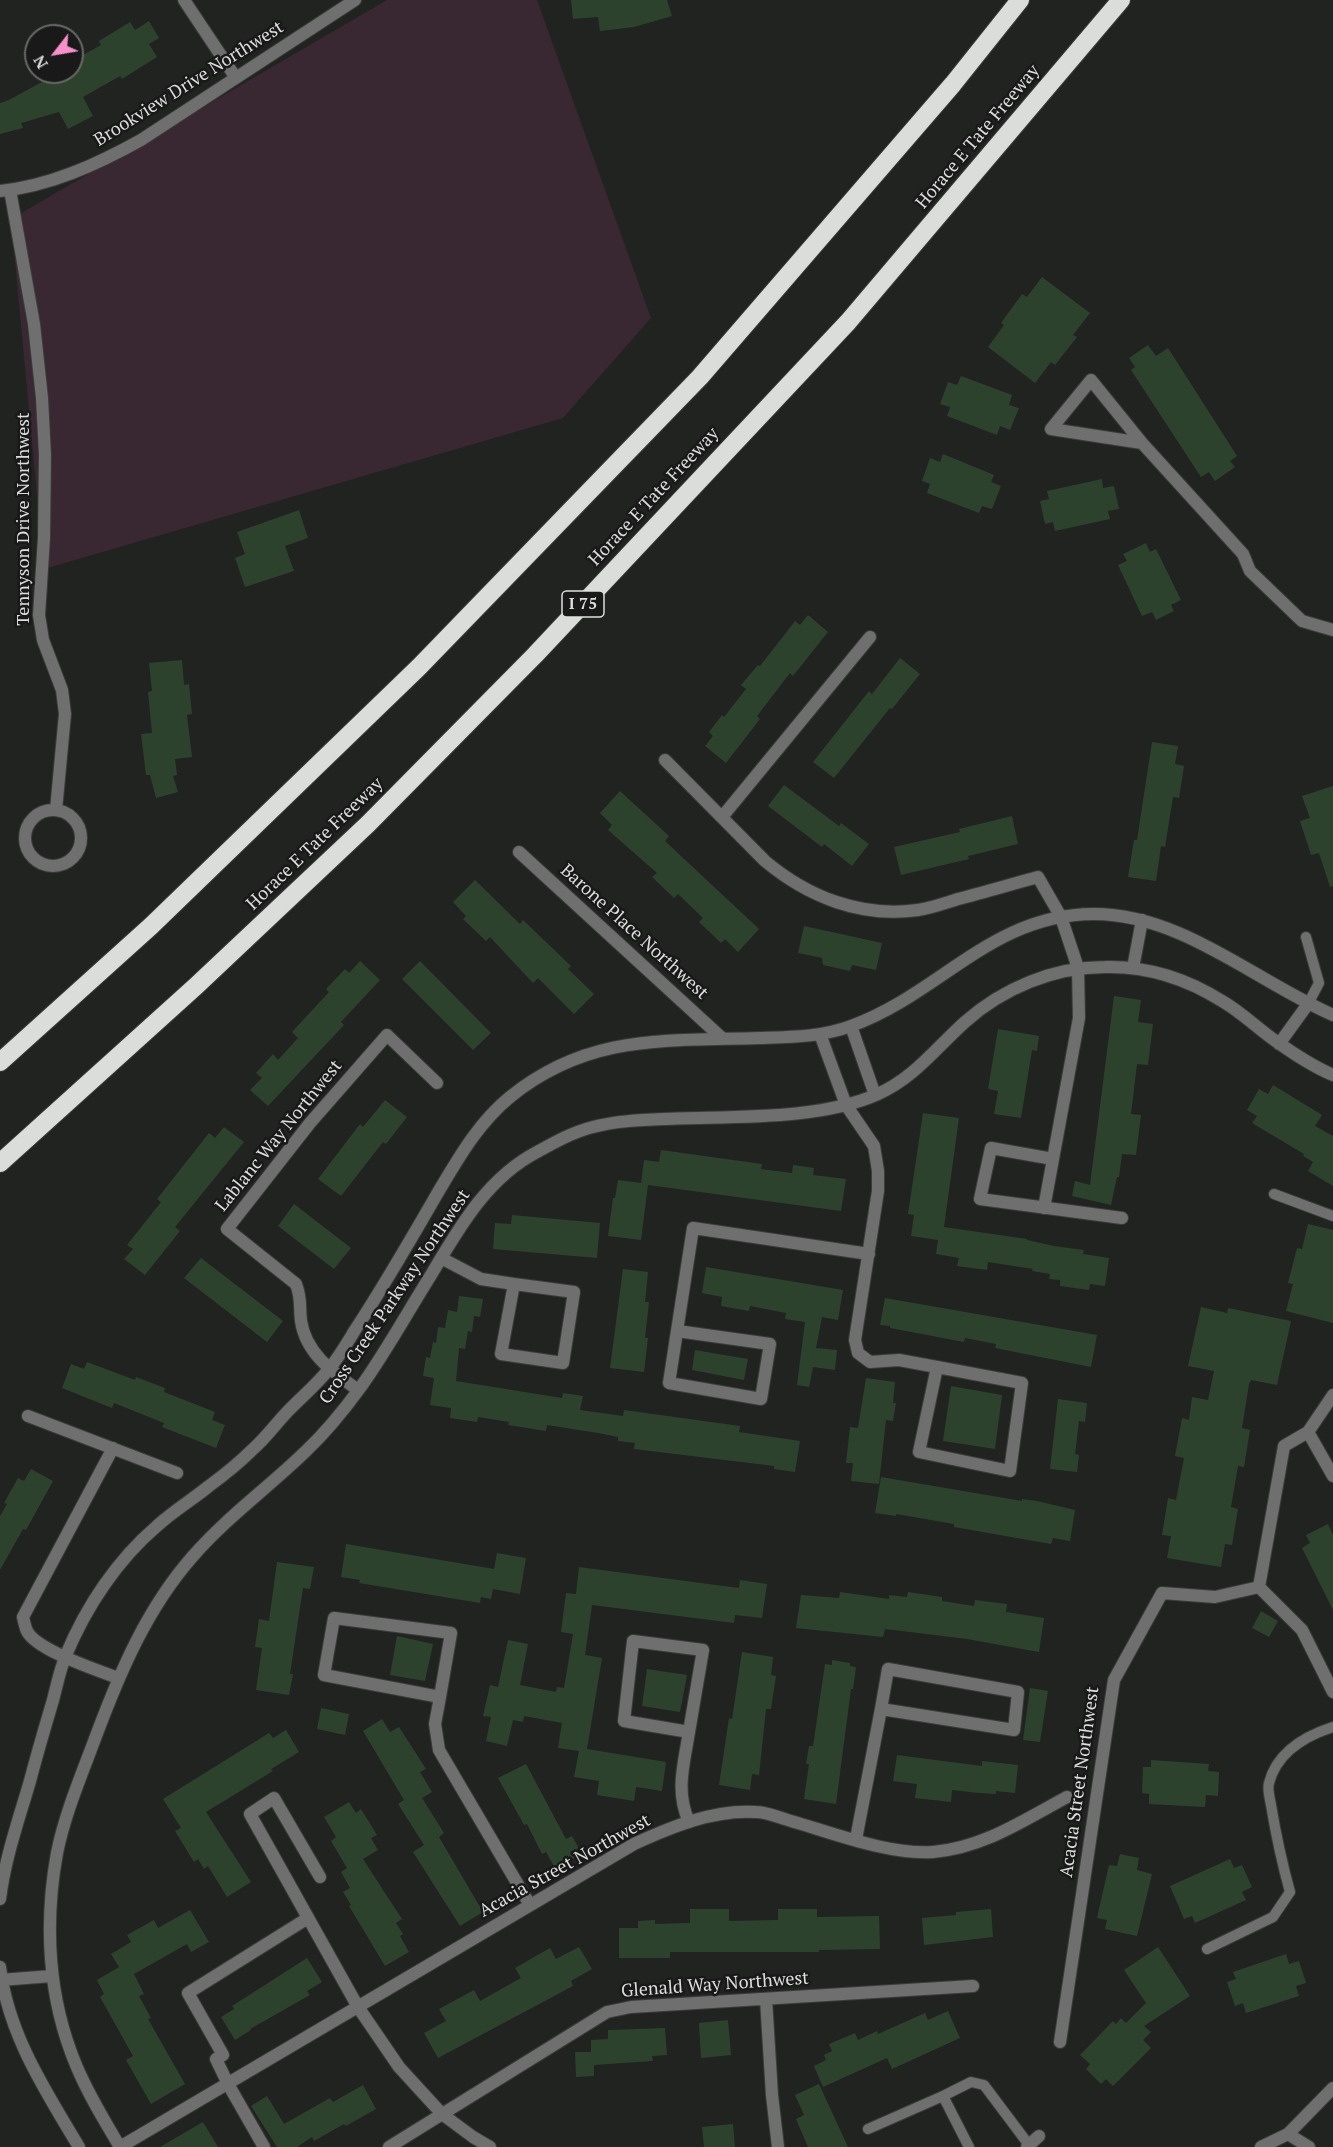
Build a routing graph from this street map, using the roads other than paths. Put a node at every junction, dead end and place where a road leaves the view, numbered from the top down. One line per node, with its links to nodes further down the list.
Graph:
1 (184, 0): 5 (street)
2 (355, 0): 5 (street, Brookview Drive Northwest)
3 (1020, 0): 25 (highway)
4 (1121, 0): 31 (highway, Horace E Tate Freeway / I 75)
5 (236, 78): 6 (street, Brookview Drive Northwest)
6 (5, 190): 11 (street, Tennyson Drive Northwest)
7 (1142, 443): 7 (street); 8 (street)
8 (1333, 630)
9 (870, 637): 12 (street)
10 (665, 760): 12 (street)
11 (56, 810): 11 (street)
12 (722, 817): 14 (street)
13 (519, 852): 23 (street, Barone Place Northwest)
14 (1060, 917): 15 (street, Cross Creek Parkway Northwest); 17 (street); 21 (street, Cross Creek Parkway Northwest)
15 (1142, 920): 18 (street); 19 (street, Cross Creek Parkway Northwest)
16 (1305, 938): 19 (lane)
17 (1078, 968): 18 (street, Cross Creek Parkway Northwest); 28 (street, Cross Creek Parkway Northwest); 30 (street)
18 (1133, 968): 24 (street, Cross Creek Parkway Northwest)
19 (1308, 1004): 20 (street, Cross Creek Parkway Northwest); 24 (street)
20 (1333, 1015)
21 (850, 1026): 22 (street, Cross Creek Parkway Northwest); 28 (street)
22 (820, 1034): 23 (street, Cross Creek Parkway Northwest); 29 (street)
23 (723, 1039): 41 (street, Cross Creek Parkway Northwest)
24 (1280, 1044): 26 (street, Cross Creek Parkway Northwest)
25 (0, 1062)
26 (1333, 1075)
27 (437, 1083): 41 (street, Lablanc Way Northwest)
28 (875, 1095): 29 (street, Cross Creek Parkway Northwest)
29 (846, 1105): 36 (street); 37 (street, Cross Creek Parkway Northwest)
30 (1053, 1159): 33 (street); 33 (street)
31 (0, 1163)
32 (1274, 1194): 34 (lane)
33 (1044, 1208): 35 (street)
34 (1333, 1216)
35 (1122, 1218)
36 (868, 1254): 39 (street); 40 (street)
37 (441, 1258): 38 (street); 42 (street, Cross Creek Parkway Northwest)
38 (514, 1284): 38 (street)
39 (677, 1331): 39 (street)
40 (936, 1367): 40 (street)
41 (329, 1370): 42 (street, Lablanc Way Northwest); 50 (street, Cross Creek Parkway Northwest)
42 (358, 1390): 51 (street, Cross Creek Parkway Northwest)
43 (1333, 1395): 45 (street)
44 (28, 1416): 46 (street)
45 (1308, 1432): 48 (street); 49 (street)
46 (113, 1449): 47 (street); 50 (street)
47 (177, 1473)
48 (1333, 1476)
49 (1259, 1587): 52 (street); 71 (street, Acacia Street Northwest)
50 (65, 1657): 51 (street); 61 (street, Cross Creek Parkway Northwest)
51 (118, 1678): 66 (street, Cross Creek Parkway Northwest)
52 (1333, 1692)
53 (440, 1697): 53 (street); 62 (street)
54 (880, 1709): 54 (street); 59 (street)
55 (1333, 1727): 64 (lane)
56 (689, 1732): 56 (street); 58 (street)
57 (1067, 1797): 59 (street, Acacia Street Northwest)
58 (689, 1822): 59 (street, Acacia Street Northwest); 62 (street, Acacia Street Northwest)
59 (856, 1839)
60 (320, 1877): 63 (street)
61 (0, 1899)
62 (530, 1905): 70 (street, Acacia Street Northwest)
63 (308, 1918): 70 (street); 72 (street)
64 (1207, 1949)
65 (0, 1967): 67 (street)
66 (52, 1976): 67 (street); 81 (street, Cross Creek Parkway Northwest)
67 (1, 1980): 80 (street)
68 (973, 1986): 69 (street, Glenald Way Northwest)
69 (766, 1999): 75 (street, Glenald Way Northwest); 85 (street)
70 (358, 2007): 72 (street, Acacia Street Northwest); 75 (street)
71 (1060, 2042)
72 (228, 2084): 81 (street, Acacia Street Northwest); 82 (street)
73 (1333, 2088): 77 (street)
74 (943, 2096): 76 (lane); 79 (lane); 86 (lane)
75 (442, 2114): 83 (street, Glenald Way Northwest); 84 (street)
76 (868, 2129)
77 (1288, 2134): 87 (street); 88 (street)
78 (1039, 2136): 79 (street)
79 (1028, 2146)
80 (79, 2147)
81 (120, 2147)
82 (264, 2147)
83 (389, 2147)
84 (490, 2147)
85 (778, 2147)
86 (969, 2147)
87 (1261, 2147)
88 (1309, 2147)

